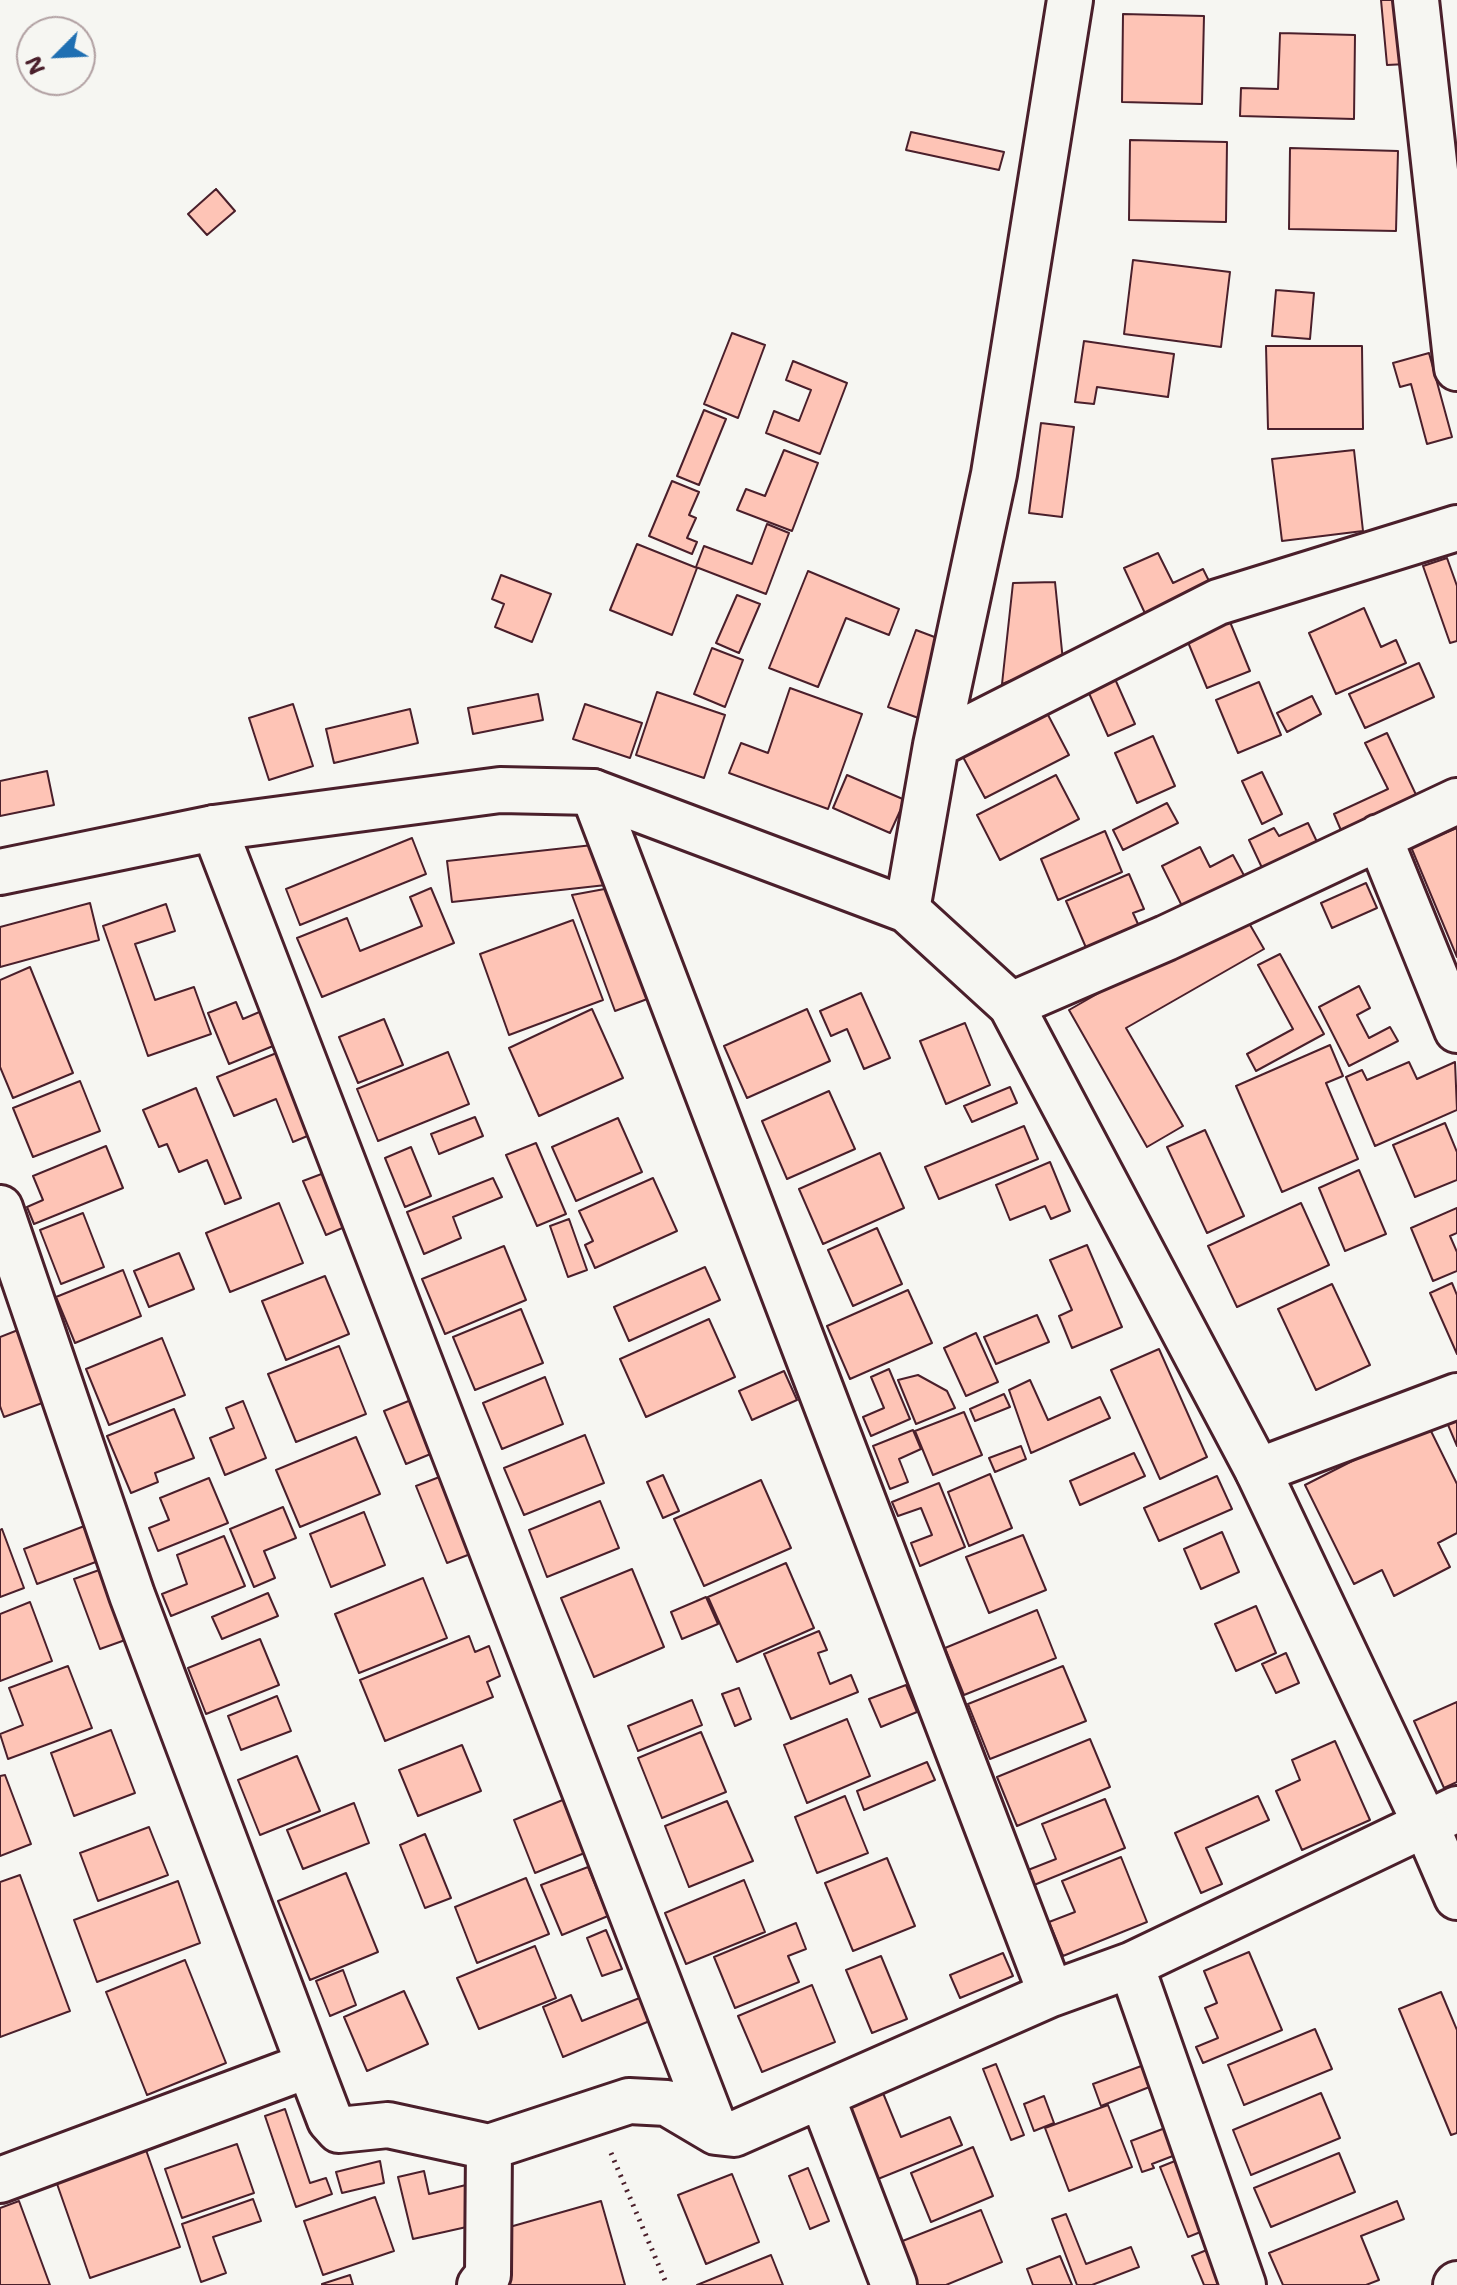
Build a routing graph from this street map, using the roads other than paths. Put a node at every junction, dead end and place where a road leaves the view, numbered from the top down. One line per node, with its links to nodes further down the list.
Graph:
1 (1070, 0): 5 (street)
2 (1416, 0): 3 (street)
3 (1457, 364)
4 (1457, 528): 5 (street)
5 (936, 745): 11 (street)
6 (593, 792): 8 (street); 11 (street); 20 (street)
7 (1457, 801): 9 (street)
8 (214, 828): 10 (street); 23 (street)
9 (1379, 837): 12 (street); 13 (street)
10 (0, 872)
11 (907, 910): 12 (street)
12 (1011, 1005): 16 (street)
13 (1457, 1030)
14 (0, 1208): 21 (street)
15 (1457, 1396): 16 (street)
16 (1258, 1471): 17 (street)
17 (1441, 1816): 18 (street); 19 (street)
18 (1457, 1897)
19 (1131, 1965): 20 (street); 28 (street)
20 (1051, 1994): 22 (street)
21 (309, 2065): 24 (street); 25 (street)
22 (822, 2097): 23 (street); 27 (street)
23 (716, 2132): 24 (street)
24 (489, 2147): 26 (street)
25 (0, 2180)
26 (480, 2285)
27 (894, 2285)
28 (1243, 2285)

